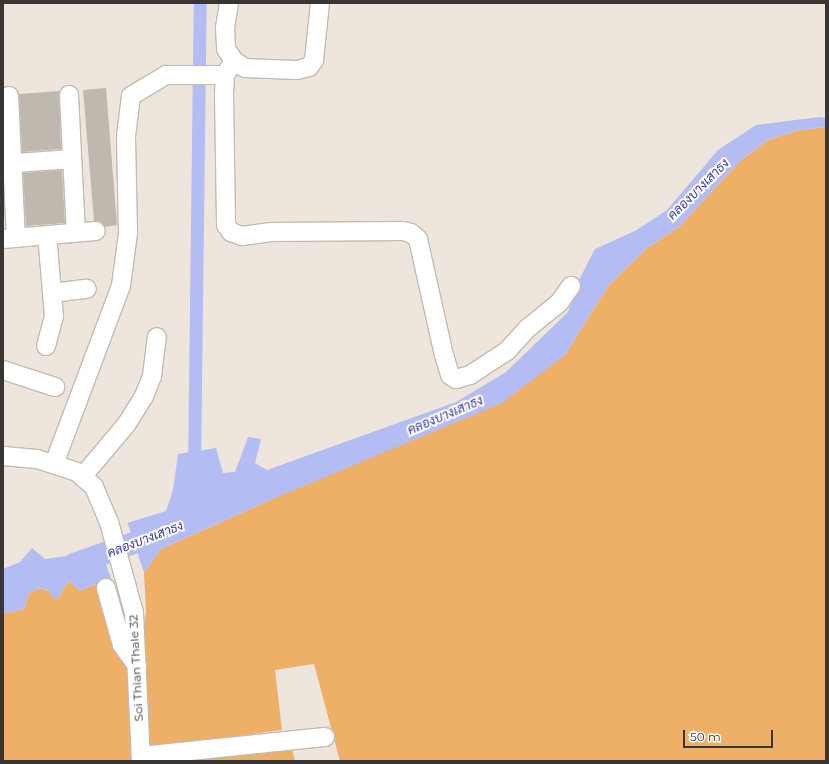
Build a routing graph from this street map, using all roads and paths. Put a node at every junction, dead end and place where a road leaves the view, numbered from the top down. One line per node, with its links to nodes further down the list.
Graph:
1 (229, 3): 3 (street)
2 (320, 3): 3 (street)
3 (230, 68): 12 (street); 20 (street)
4 (69, 95): 6 (street)
5 (9, 96): 7 (street)
6 (72, 158): 7 (street); 9 (street)
7 (8, 164): 11 (street)
8 (96, 231): 9 (street)
9 (76, 232): 10 (street)
10 (47, 235): 11 (street); 14 (street)
11 (10, 238)
12 (571, 286)
13 (87, 289): 14 (street)
14 (52, 293): 16 (street)
15 (157, 337): 21 (street)
16 (46, 346)
17 (3, 370): 18 (street)
18 (55, 387)
19 (3, 456): 20 (street, Soi Thian Thale 32)
20 (54, 464): 21 (street, Soi Thian Thale 32)
21 (82, 477): 23 (street, Soi Thian Thale 32)
22 (106, 588): 23 (street)
23 (137, 666): 25 (street, Soi Thian Thale 32)
24 (325, 737): 25 (street)
25 (141, 758)

